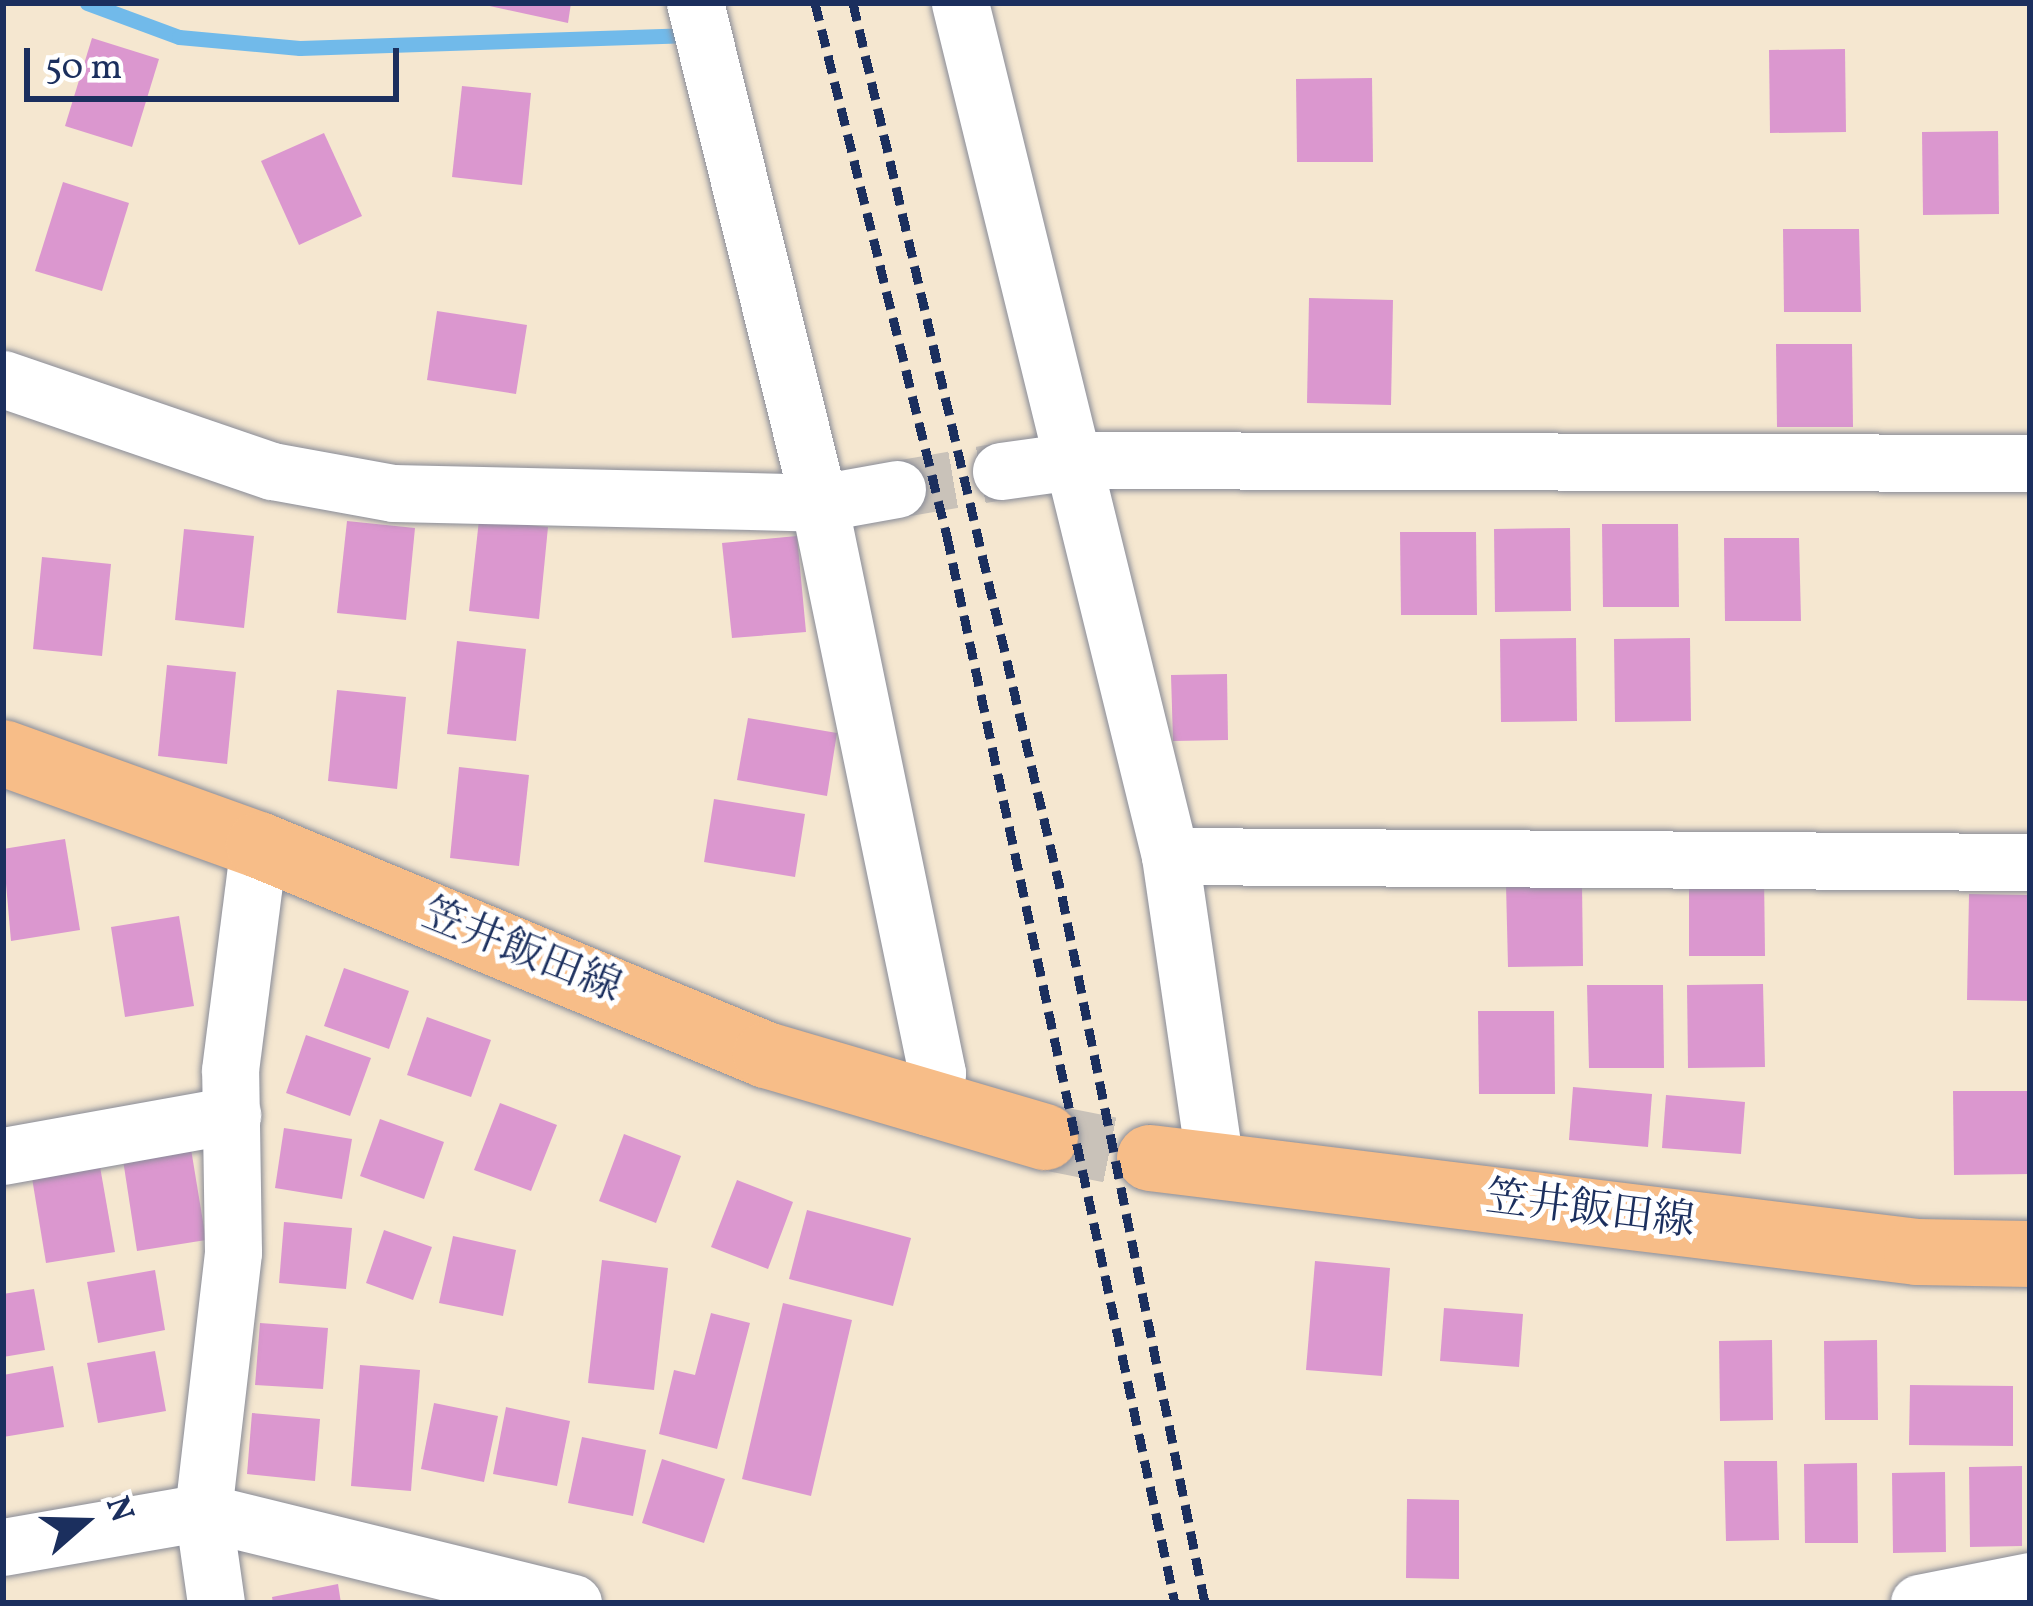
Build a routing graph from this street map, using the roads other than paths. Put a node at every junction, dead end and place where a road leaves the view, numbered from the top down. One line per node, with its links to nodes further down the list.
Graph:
1 (695, 3): 8 (street)
2 (960, 3): 4 (street)
3 (3, 379): 8 (street)
4 (1080, 460): 5 (street); 6 (street); 11 (street)
5 (2030, 464)
6 (1001, 472)
7 (897, 489): 8 (street)
8 (819, 503): 13 (street)
9 (3, 753): 10 (main road, 笠井飯田線)
10 (260, 845): 13 (main road, 笠井飯田線); 14 (street)
11 (1170, 856): 12 (street); 18 (street)
12 (2030, 862)
13 (928, 1107): 15 (main road, 笠井飯田線)
14 (232, 1115): 16 (street); 20 (street)
15 (1045, 1137)
16 (3, 1156)
17 (1150, 1158): 18 (main road, 笠井飯田線)
18 (1215, 1162): 19 (main road, 笠井飯田線)
19 (2030, 1254)
20 (203, 1512): 21 (street); 23 (street); 24 (street)
21 (3, 1547)
22 (2030, 1581): 25 (street)
23 (216, 1603)
24 (573, 1603)
25 (1919, 1603)

